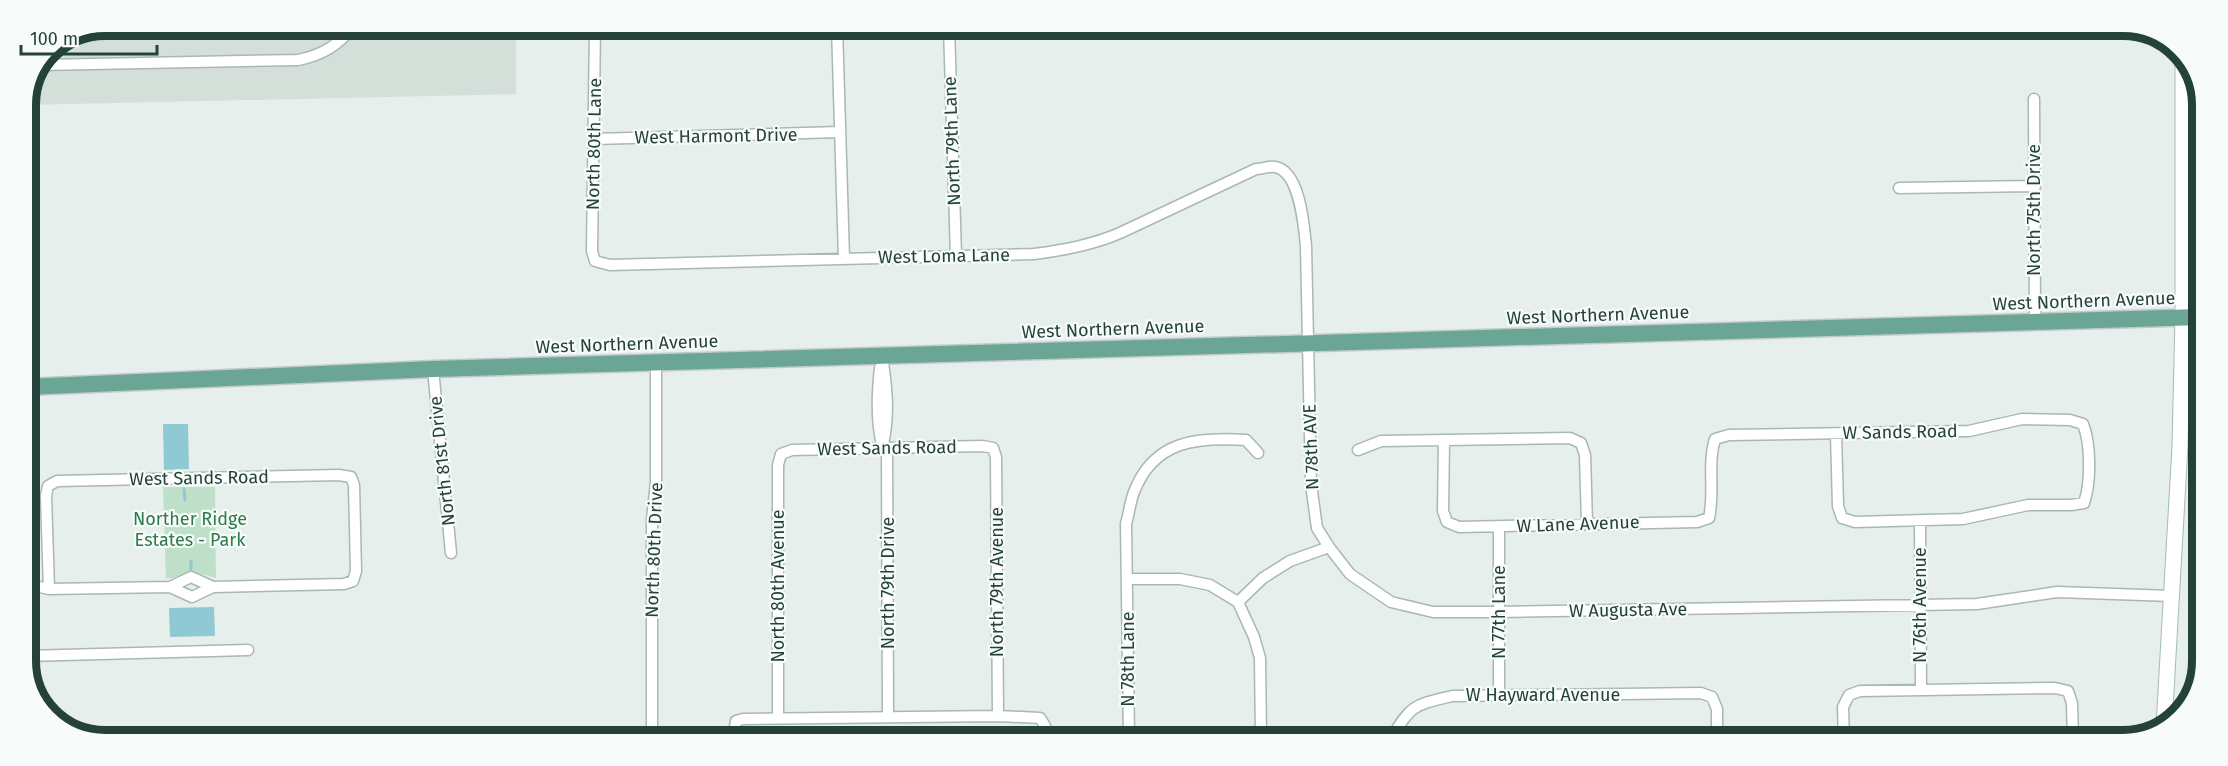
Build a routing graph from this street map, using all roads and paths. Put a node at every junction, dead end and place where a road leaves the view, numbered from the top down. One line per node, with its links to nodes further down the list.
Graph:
1 (344, 36): 5 (street)
2 (595, 36): 9 (street, North 80th Lane)
3 (837, 36): 8 (street)
4 (949, 36): 12 (street, North 79th Lane)
5 (50, 65)
6 (2183, 71): 15 (main road)
7 (2034, 99): 10 (street, North 75th Drive)
8 (839, 132): 9 (street, West Harmont Drive); 13 (street)
9 (594, 139): 14 (street, North 80th Lane)
10 (2035, 186): 11 (street); 17 (street, North 75th Drive)
11 (1899, 188)
12 (956, 256): 13 (street, West Loma Lane); 18 (street, West Loma Lane)
13 (844, 258): 14 (street, West Loma Lane)
14 (595, 261)
15 (2183, 318): 16 (main road, West Northern Avenue); 17 (main road, West Northern Avenue); 42 (main road)
16 (2192, 318)
17 (2035, 321): 18 (main road, West Northern Avenue)
18 (1308, 343): 19 (main road, West Northern Avenue); 34 (street, N 78th AVE)
19 (882, 356): 20 (main road, West Northern Avenue); 25 (street, North 79th Drive)
20 (656, 363): 21 (main road, West Northern Avenue); 54 (street, North 80th Drive)
21 (433, 369): 22 (main road, West Northern Avenue); 35 (street, North 81st Drive)
22 (36, 387)
23 (1836, 434): 30 (street, W Sands Road); 31 (street); 31 (street, W Sands Road)
24 (1444, 441): 27 (street); 32 (street); 33 (street, W Lane Avenue)
25 (885, 448): 26 (street, West Sands Road); 29 (street, West Sands Road); 52 (street, North 79th Drive)
26 (993, 448): 51 (street, North 79th Avenue)
27 (1358, 450)
28 (1258, 453): 36 (street)
29 (781, 454): 53 (street, North 80th Avenue)
30 (1709, 518): 32 (street, W Lane Avenue)
31 (1920, 521): 44 (street, N 76th Avenue)
32 (1587, 523): 33 (street, W Lane Avenue)
33 (1498, 527): 45 (street, N 77th Lane)
34 (1329, 547): 43 (street); 45 (street, W Augusta Ave)
35 (451, 554)
36 (1128, 579): 43 (street); 57 (street, N 78th Lane)
37 (36, 587): 40 (street)
38 (170, 587): 39 (street); 39 (street); 40 (street)
39 (213, 587): 40 (street, West Sands Road)
40 (49, 589): 41 (street)
41 (36, 592)
42 (2172, 596): 44 (street, W Augusta Ave); 50 (main road)
43 (1238, 602): 58 (street)
44 (1922, 605): 45 (street, W Augusta Ave); 48 (street, N 76th Avenue)
45 (1498, 612): 49 (street, N 77th Lane)
46 (248, 650): 47 (street)
47 (36, 656)
48 (1921, 689): 61 (street); 62 (street)
49 (1499, 696): 59 (street, W Hayward Avenue); 60 (street, W Hayward Avenue)
50 (2165, 715)
51 (998, 716): 52 (street); 56 (street)
52 (888, 717): 53 (street)
53 (778, 718): 55 (street)
54 (652, 730)
55 (734, 730)
56 (1045, 730)
57 (1129, 730)
58 (1261, 730)
59 (1396, 730)
60 (1717, 730)
61 (1844, 730)
62 (2073, 730)

